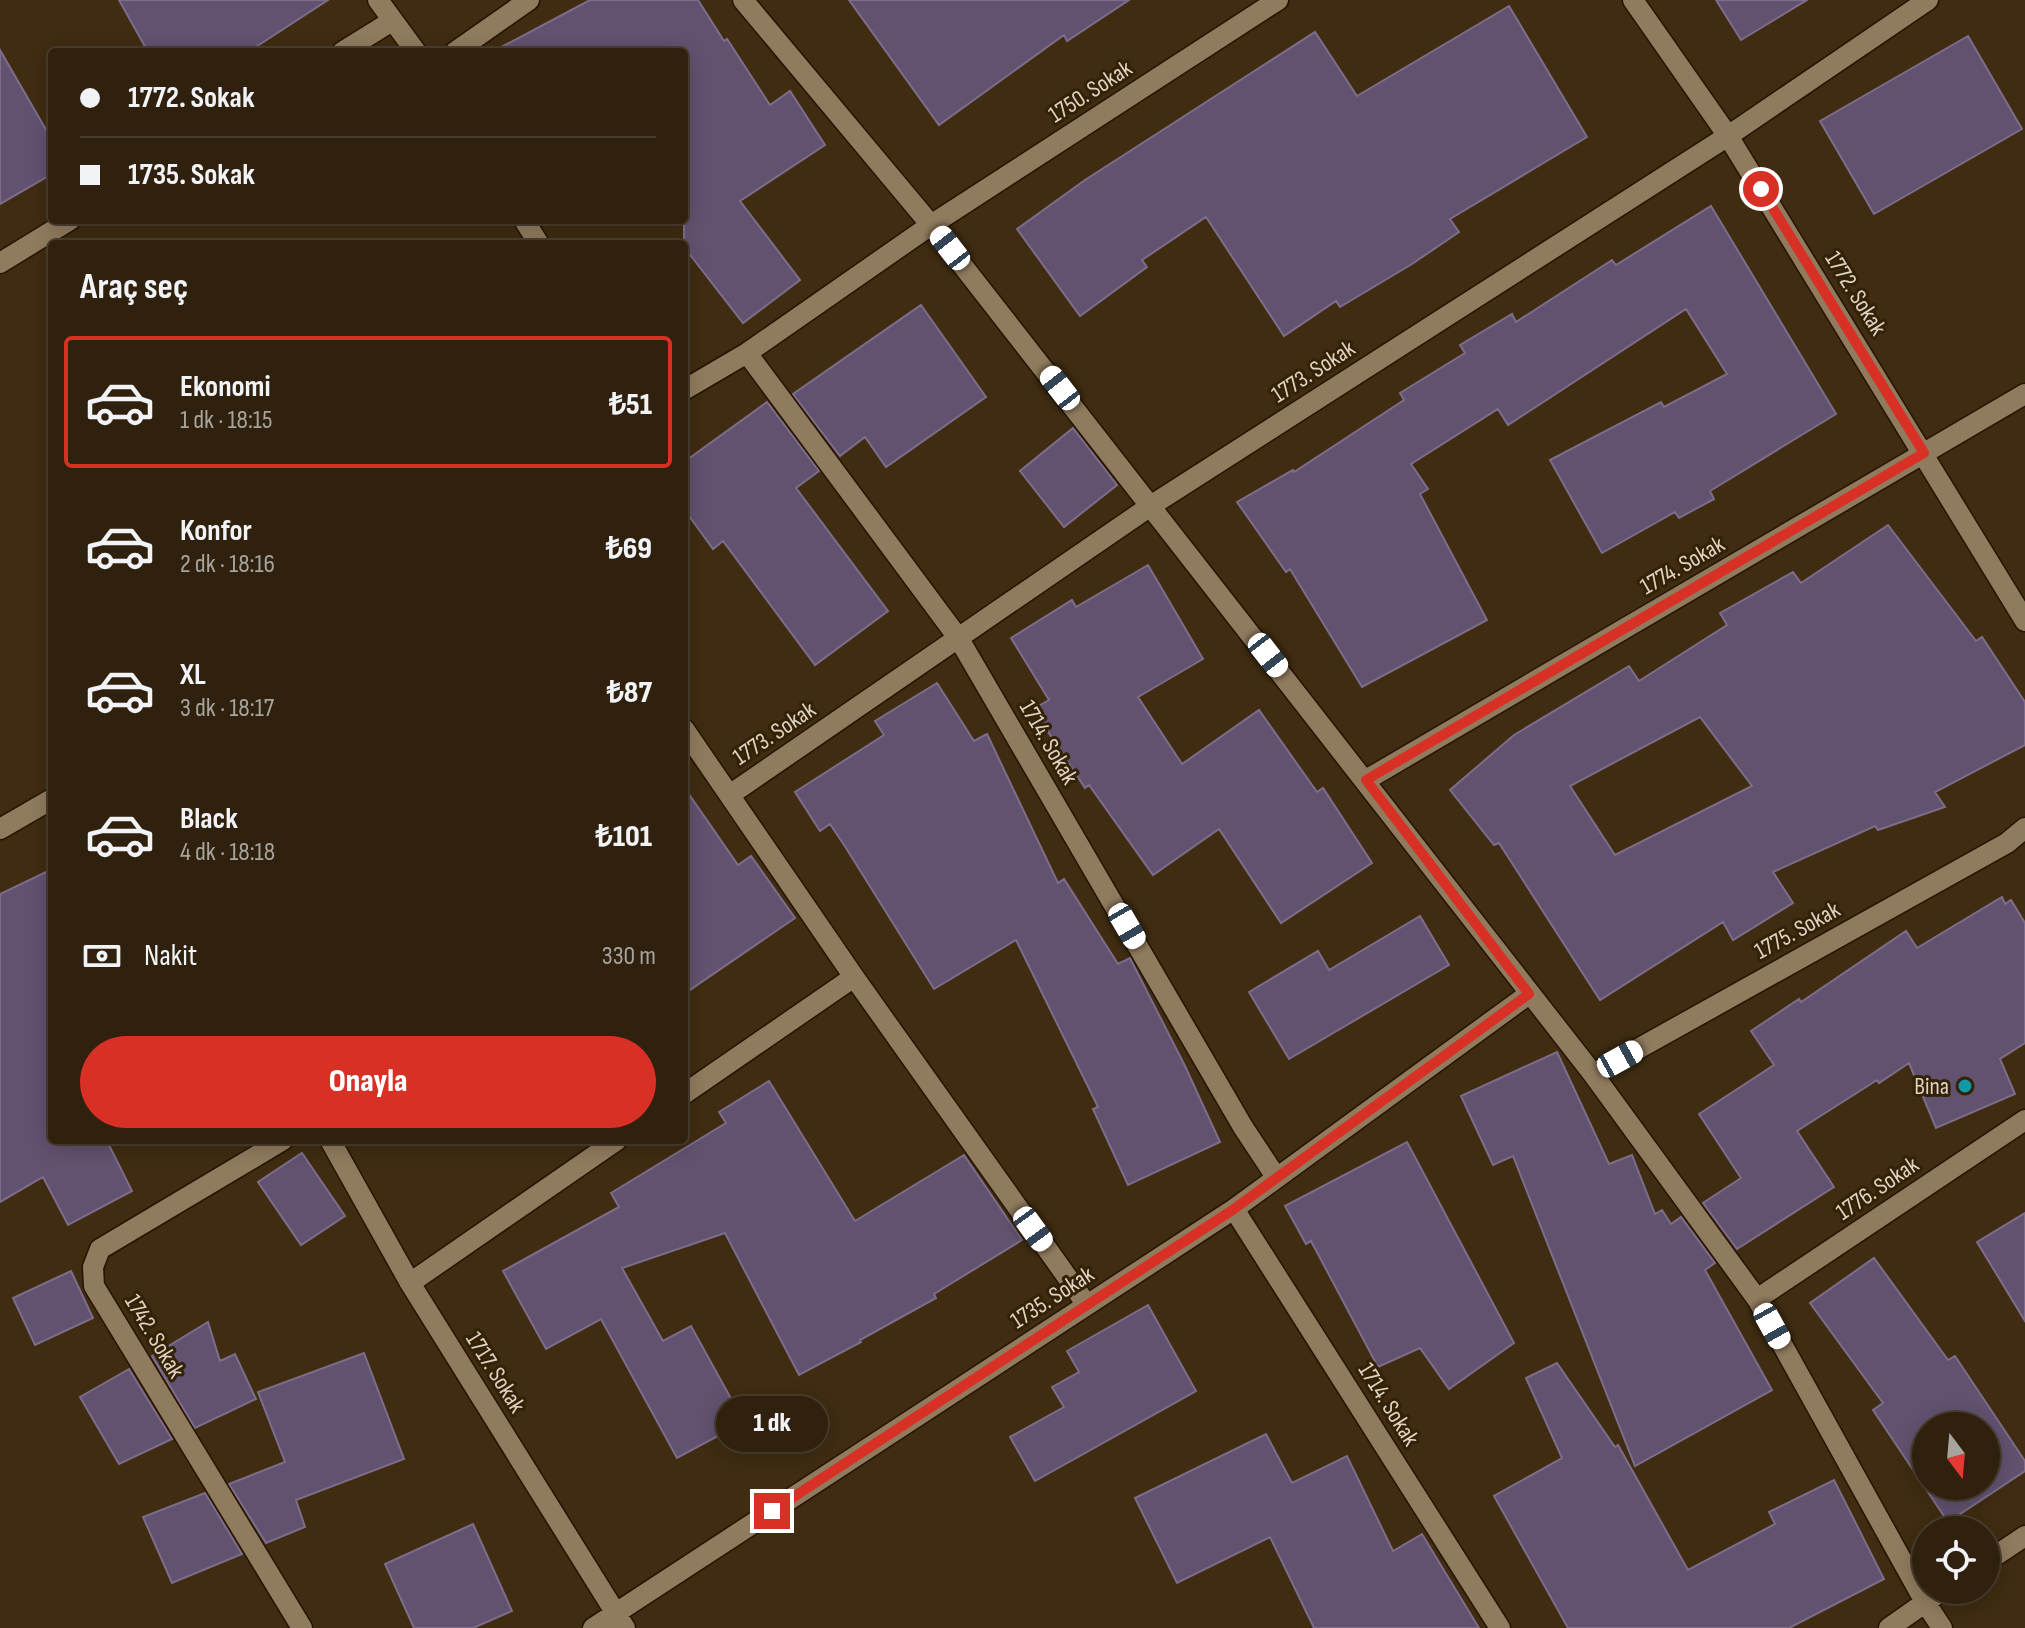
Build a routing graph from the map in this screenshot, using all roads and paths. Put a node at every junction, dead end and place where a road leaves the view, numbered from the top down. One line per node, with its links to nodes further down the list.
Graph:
1 (378, 0): 7 (street)
2 (529, 0): 10 (street)
3 (743, 0): 13 (street)
4 (1278, 0): 13 (street, 1750. Sokak)
5 (1633, 0): 11 (street, 1772. Sokak)
6 (1928, 0): 11 (street, 1773. Sokak)
7 (392, 21): 8 (street); 9 (street)
8 (348, 48)
9 (413, 48)
10 (461, 48)
11 (1728, 136): 18 (street, 1772. Sokak); 19 (street, 1773. Sokak)
12 (63, 224): 14 (street)
13 (931, 225): 15 (street, 1750. Sokak); 19 (street)
14 (0, 263)
15 (747, 353): 16 (street, 1750. Sokak); 21 (street, 1714. Sokak)
16 (688, 388)
17 (2025, 394): 18 (street, 1774. Sokak)
18 (1924, 453): 20 (street, 1772. Sokak); 23 (street, 1774. Sokak)
19 (1152, 505): 21 (street, 1773. Sokak); 23 (street)
20 (2025, 621)
21 (959, 639): 24 (street, 1773. Sokak); 36 (street, 1714. Sokak)
22 (688, 735): 24 (street)
23 (1366, 780): 29 (street)
24 (731, 794): 28 (street)
25 (48, 801): 27 (street)
26 (2025, 828): 30 (street, 1775. Sokak)
27 (0, 829)
28 (854, 977): 31 (street); 40 (street)
29 (1529, 994): 30 (street); 36 (street, 1735. Sokak)
30 (1593, 1074): 39 (street)
31 (688, 1091)
32 (2025, 1120): 39 (street, 1776. Sokak)
33 (276, 1144): 47 (street, 1742. Sokak)
34 (332, 1144): 38 (street, 1717. Sokak)
35 (611, 1144): 38 (street)
36 (1276, 1177): 37 (street, 1735. Sokak)
37 (1234, 1209): 40 (street, 1735. Sokak); 49 (street, 1714. Sokak)
38 (410, 1283): 46 (street, 1717. Sokak)
39 (1757, 1299): 43 (street)
40 (1087, 1305): 46 (street, 1735. Sokak)
41 (2025, 1536): 42 (street)
42 (2000, 1553)
43 (1912, 1579)
44 (1922, 1604): 50 (street)
45 (1926, 1604): 51 (street)
46 (620, 1621): 48 (street, 1735. Sokak)
47 (302, 1628)
48 (593, 1628)
49 (1500, 1628)
50 (1889, 1628)
51 (1942, 1628)

